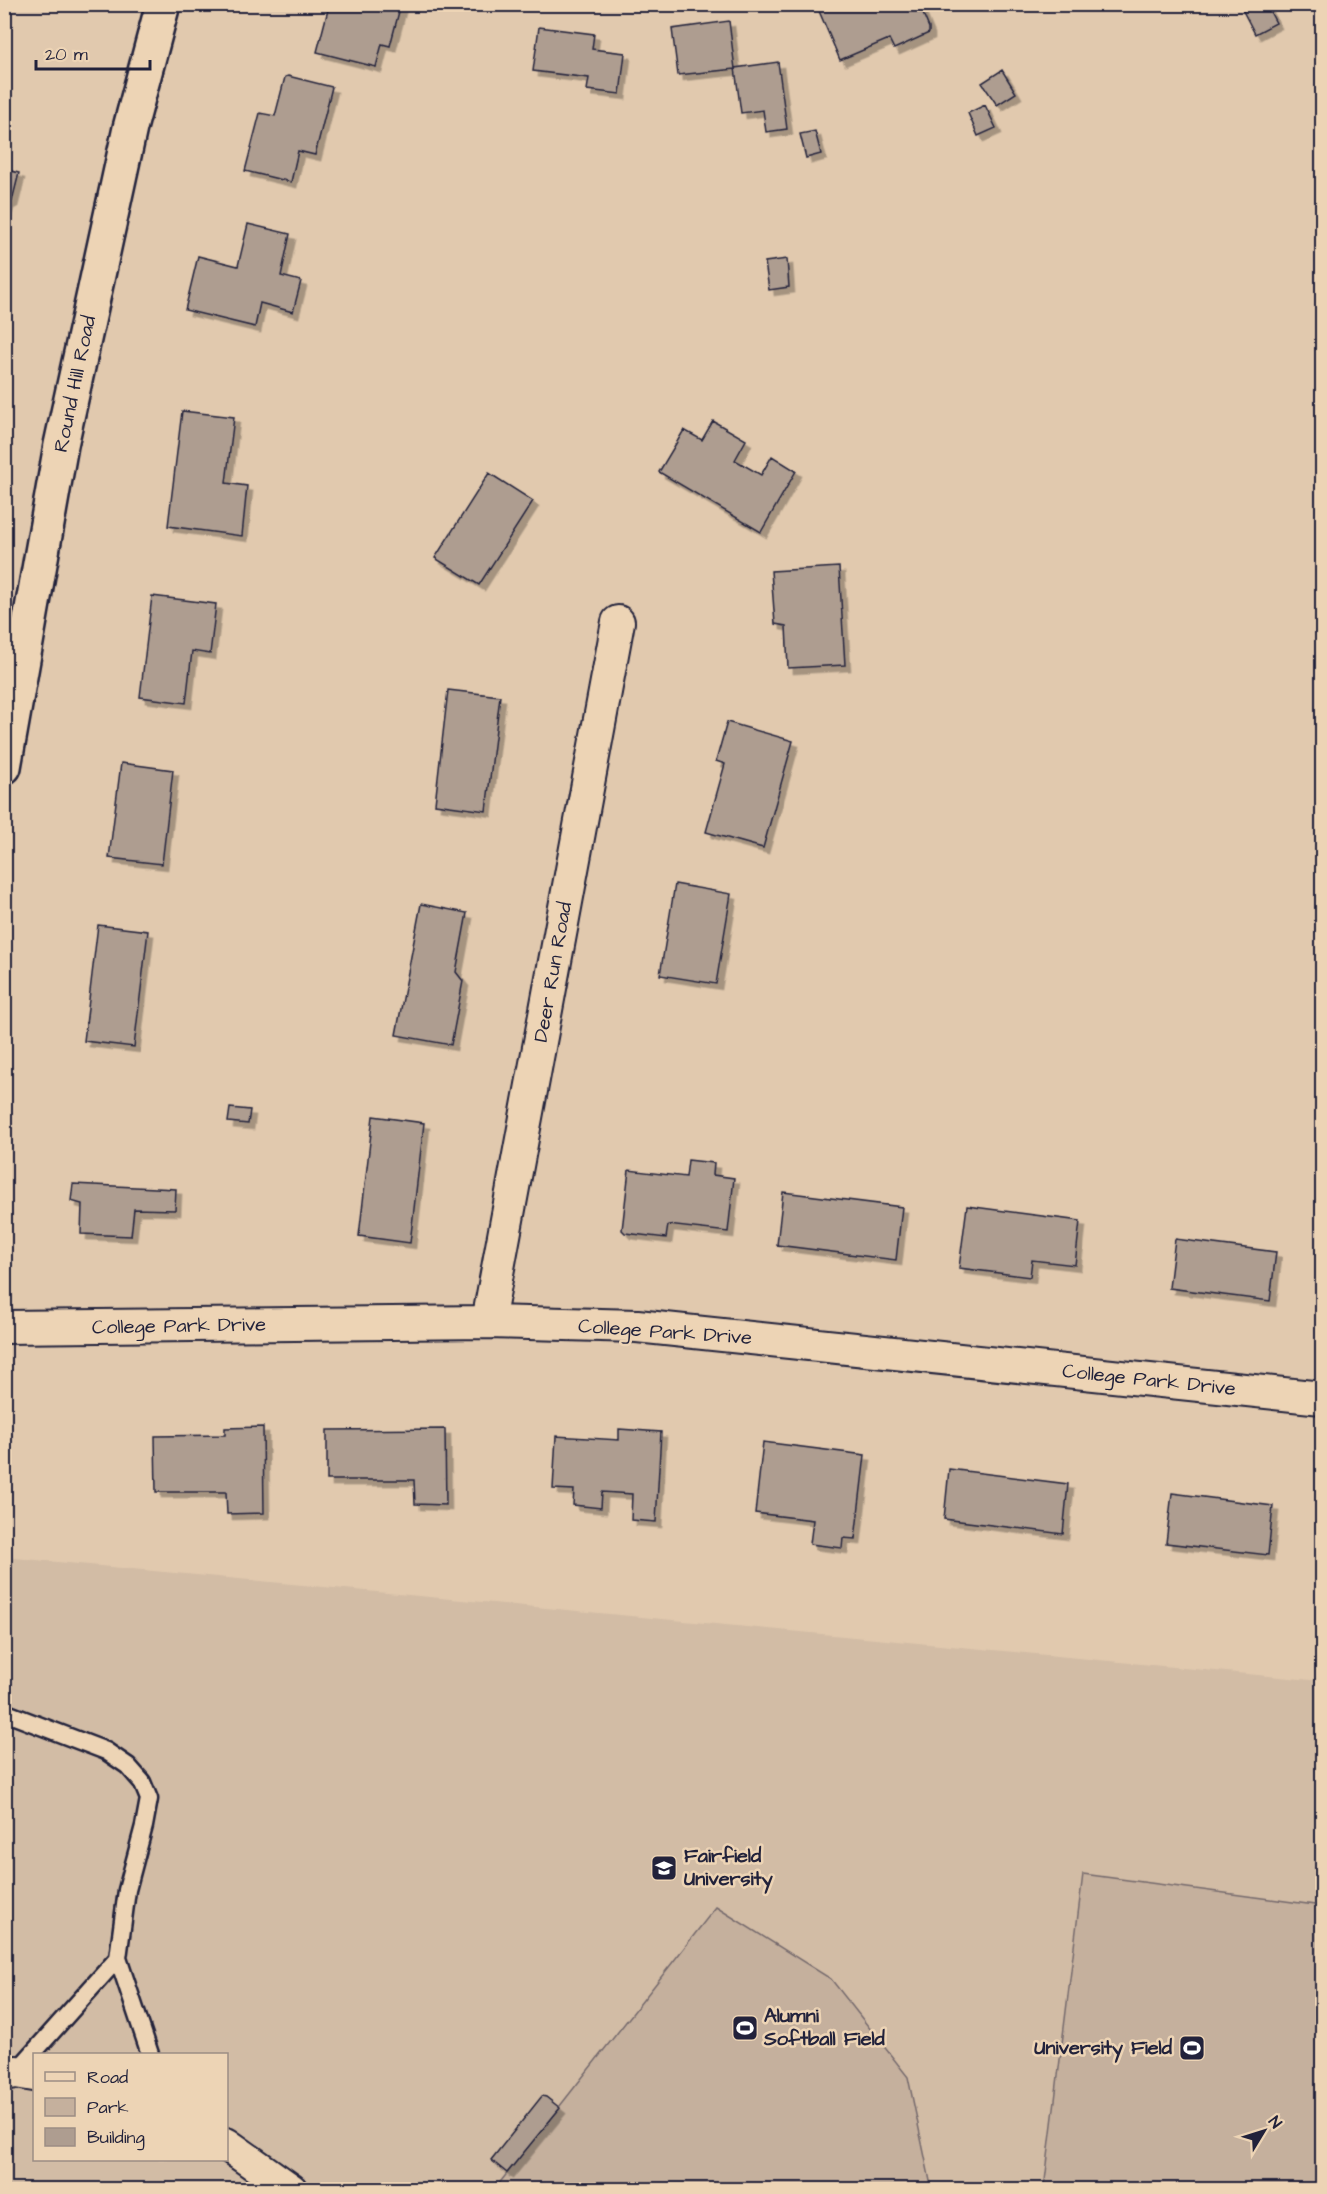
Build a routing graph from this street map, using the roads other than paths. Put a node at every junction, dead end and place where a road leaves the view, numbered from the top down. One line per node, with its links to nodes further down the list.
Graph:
1 (163, 4): 3 (main road, Round Hill Road)
2 (618, 622): 4 (street, Deer Run Road)
3 (4, 767)
4 (488, 1322): 5 (street, College Park Drive); 6 (street, College Park Drive)
5 (4, 1327)
6 (1323, 1398)
7 (4, 1712): 8 (lane)
8 (118, 1958): 9 (lane); 10 (lane)
9 (36, 2053)
10 (149, 2053)
11 (33, 2057): 12 (lane)
12 (18, 2074)
13 (228, 2145): 14 (street)
14 (291, 2190)

